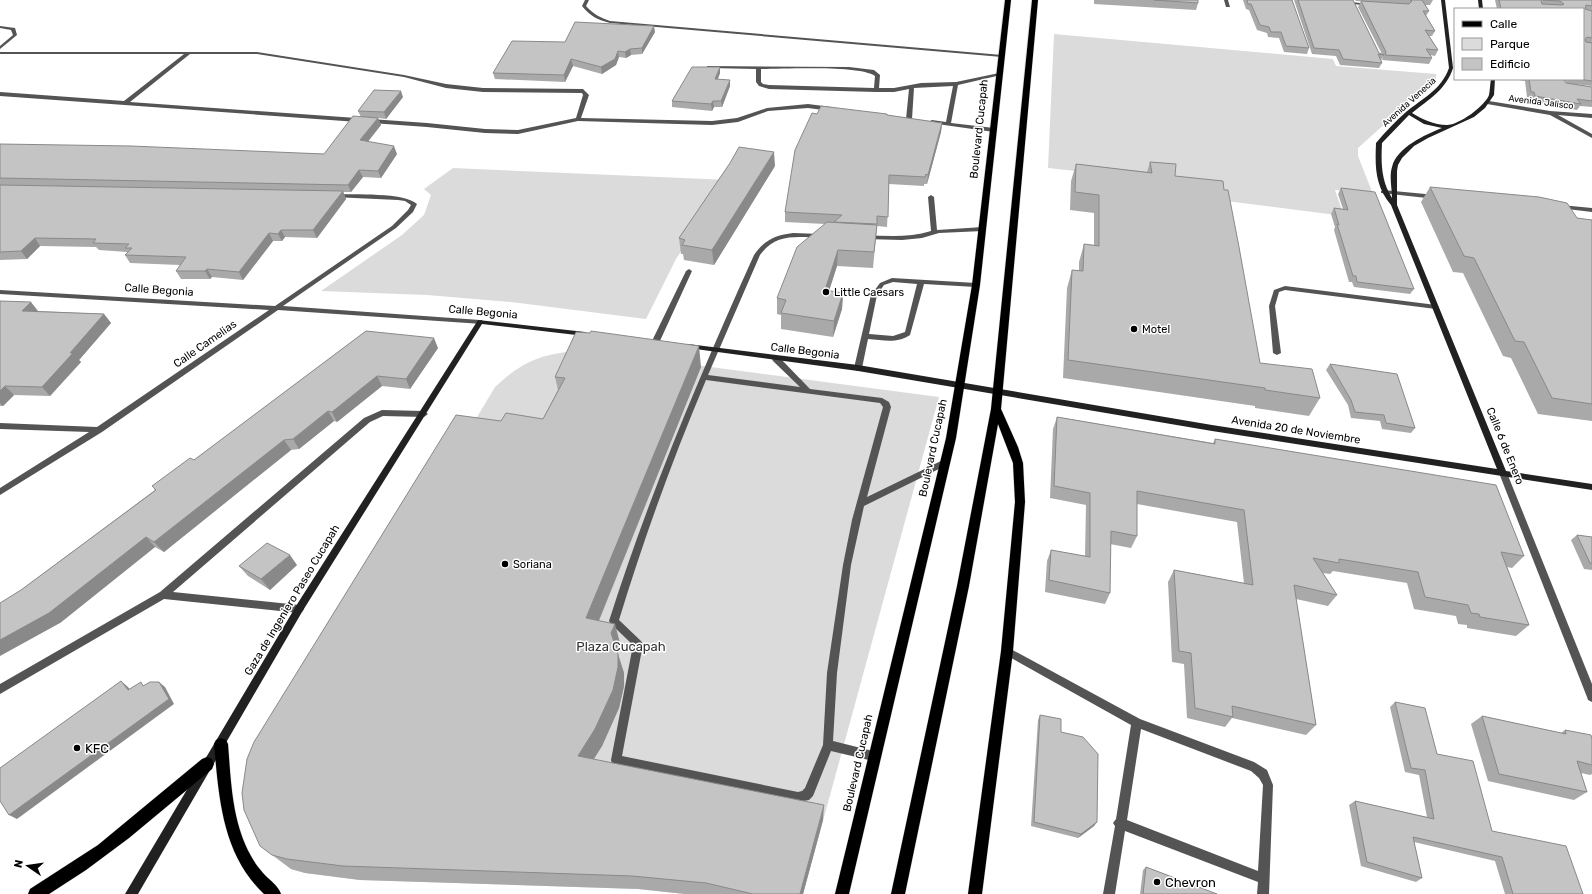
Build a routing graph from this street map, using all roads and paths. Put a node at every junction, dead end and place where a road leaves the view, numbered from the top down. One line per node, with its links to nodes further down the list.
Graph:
1 (587, 0): 14 (street)
2 (1008, 0): 14 (main road, Boulevard Cucapah)
3 (1035, 0): 67 (main road)
4 (1226, 0): 8 (street)
5 (1443, 0): 26 (main road, Avenida Venecia)
6 (1352, 2): 7 (street); 9 (street)
7 (1376, 5)
8 (1228, 6)
9 (1357, 10)
10 (0, 27): 11 (street)
11 (0, 48)
12 (0, 53): 13 (street)
13 (189, 53): 23 (street); 30 (street)
14 (1002, 56): 17 (main road, Boulevard Cucapah)
15 (706, 67): 16 (street)
16 (759, 68): 21 (street); 21 (street)
17 (999, 74): 19 (street); 36 (main road, Boulevard Cucapah)
18 (1493, 80): 24 (main road)
19 (956, 84): 20 (street); 34 (street)
20 (912, 87): 21 (street); 31 (street)
21 (876, 90)
22 (0, 94): 23 (street)
23 (125, 103): 30 (street)
24 (1489, 103): 27 (street, Avenida Jalisco); 35 (main road)
25 (839, 110): 30 (street)
26 (1408, 113): 35 (main road); 38 (main road, Avenida Venecia)
27 (1550, 113): 28 (street, Avenida Jalisco); 37 (street)
28 (1592, 116)
29 (902, 118): 31 (street)
30 (578, 119)
31 (909, 119): 32 (street)
32 (917, 120)
33 (925, 121): 34 (street)
34 (948, 124): 36 (street)
35 (1449, 127): 39 (main road)
36 (994, 130): 46 (main road, Boulevard Cucapah)
37 (1592, 136)
38 (1383, 192): 39 (street); 43 (main road, Calle 6 de Enero)
39 (1396, 194): 42 (street); 43 (main road)
40 (326, 196): 55 (street, Calle Camelias)
41 (931, 197): 47 (street)
42 (1442, 197)
43 (1394, 206): 54 (main road, Calle 6 de Enero)
44 (1555, 207): 45 (street)
45 (1592, 210)
46 (983, 229): 47 (street); 52 (main road, Boulevard Cucapah)
47 (934, 233): 49 (street)
48 (828, 236): 61 (street)
49 (858, 237)
50 (689, 271): 59 (street)
51 (921, 281): 52 (street); 58 (street); 58 (street)
52 (976, 285): 66 (main road, Boulevard Cucapah)
53 (0, 292): 55 (street, Calle Begonia)
54 (1436, 307): 62 (street); 74 (main road, Calle 6 de Enero)
55 (274, 308): 56 (street, Calle Begonia); 72 (street, Calle Camelias)
56 (480, 322): 57 (main road, Calle Begonia); 70 (main road, Gaza de Ingeniero Paseo Cucapah)
57 (594, 336)
58 (865, 336): 64 (street)
59 (655, 343)
60 (678, 345): 61 (main road, Calle Begonia)
61 (715, 350): 63 (main road, Calle Begonia); 65 (street)
62 (1277, 353)
63 (776, 359): 64 (main road, Calle Begonia); 68 (street)
64 (858, 368): 66 (main road, Calle Begonia)
65 (704, 377): 68 (street); 85 (street)
66 (960, 385): 67 (main road, Avenida 20 de Noviembre); 73 (main road, Boulevard Cucapah)
67 (997, 391): 69 (main road); 74 (main road, Avenida 20 de Noviembre)
68 (809, 392): 77 (street)
69 (996, 409): 80 (main road); 94 (main road)
70 (424, 414): 78 (street); 79 (main road, Gaza de Ingeniero Paseo Cucapah)
71 (0, 426): 72 (street)
72 (99, 430): 76 (street, Calle Camelias)
73 (946, 462): 77 (street); 86 (main road, Boulevard Cucapah)
74 (1503, 473): 75 (main road, Avenida 20 de Noviembre); 82 (street, Calle 6 de Enero)
75 (1592, 487)
76 (0, 492)
77 (862, 503): 85 (street)
78 (163, 595): 79 (street); 81 (street)
79 (299, 609): 84 (main road, Gaza de Ingeniero Paseo Cucapah)
80 (1007, 651): 83 (street); 95 (main road)
81 (0, 689)
82 (1592, 697)
83 (1137, 723): 88 (street); 89 (street)
84 (221, 744): 87 (main road, Gaza de Ingeniero Paseo Cucapah); 92 (main road)
85 (828, 745): 86 (street)
86 (873, 756): 93 (main road, Boulevard Cucapah)
87 (207, 764): 90 (main road); 91 (main road, Gaza de Ingeniero Paseo Cucapah)
88 (1119, 823): 89 (street); 96 (street)
89 (1264, 879): 97 (street)
90 (35, 894)
91 (130, 894)
92 (274, 894)
93 (842, 894)
94 (898, 894)
95 (975, 894)
96 (1109, 894)
97 (1263, 894)

